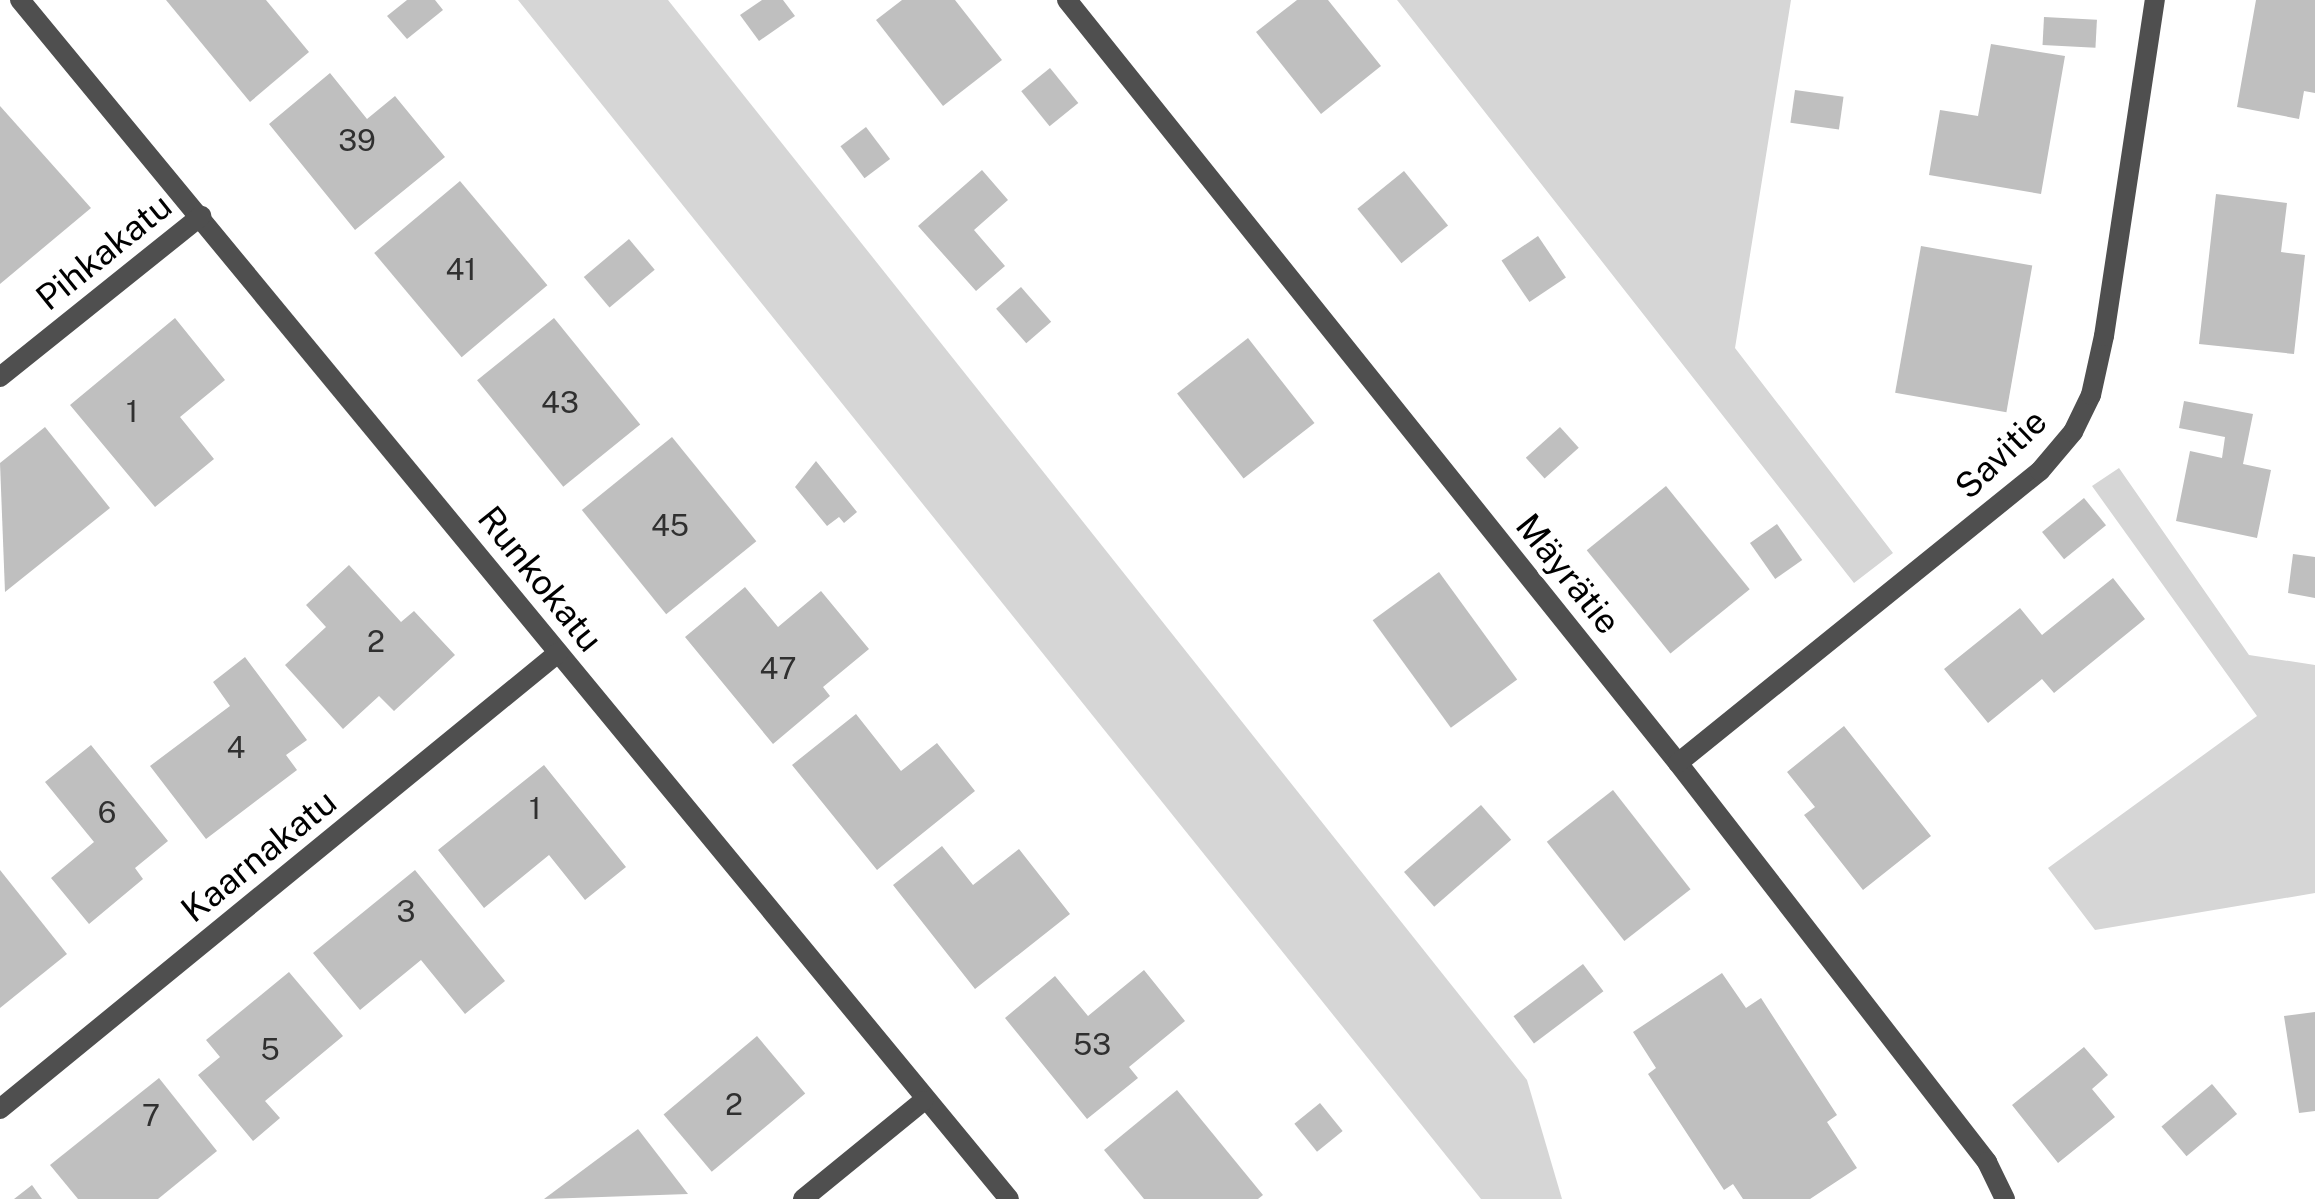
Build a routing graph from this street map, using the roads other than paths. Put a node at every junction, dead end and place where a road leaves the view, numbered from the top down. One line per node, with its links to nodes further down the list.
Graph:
1 (20, 0): 4 (street, Runkokatu)
2 (1067, 0): 7 (street, Mäyrätie)
3 (2156, 0): 7 (street, Savitie)
4 (201, 216): 5 (street, Pihkakatu); 6 (street, Runkokatu)
5 (0, 377)
6 (558, 653): 8 (street, Runkokatu); 9 (street, Kaarnakatu)
7 (1678, 762): 12 (street, Mäyrätie)
8 (923, 1102): 10 (street); 11 (street, Runkokatu)
9 (0, 1109)
10 (803, 1199)
11 (1009, 1199)
12 (2005, 1199)

